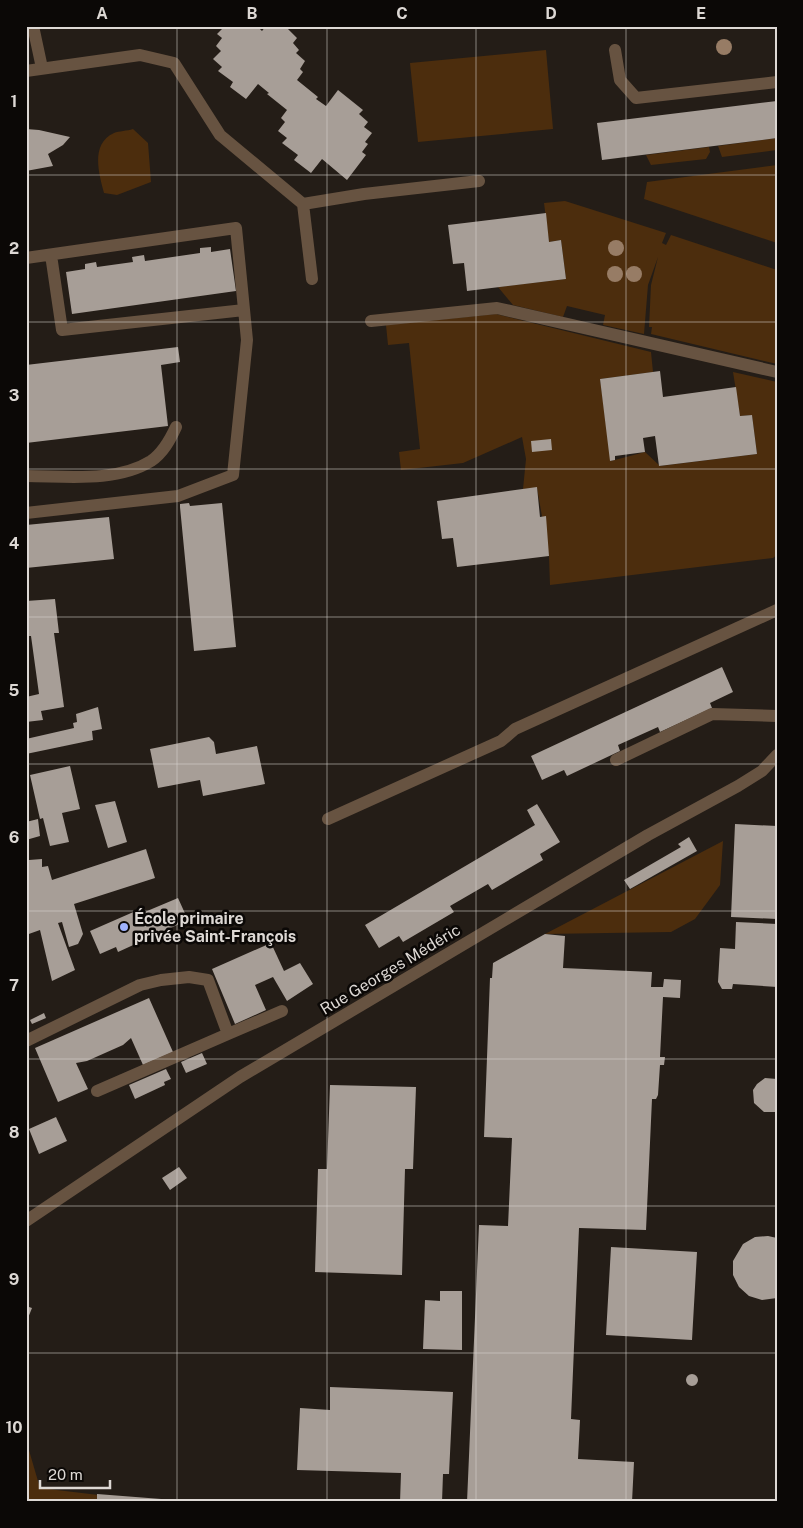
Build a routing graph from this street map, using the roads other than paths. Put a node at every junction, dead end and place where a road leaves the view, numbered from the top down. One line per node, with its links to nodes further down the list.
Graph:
1 (34, 26): 3 (street)
2 (615, 50): 5 (street)
3 (42, 68): 4 (street); 7 (street)
4 (26, 70)
5 (777, 82)
6 (479, 181): 7 (street)
7 (303, 204): 10 (street)
8 (51, 255): 9 (street); 11 (street); 11 (street)
9 (26, 258)
10 (312, 279)
11 (244, 310): 16 (street)
12 (371, 321): 13 (street)
13 (777, 372)
14 (176, 428): 15 (street)
15 (26, 476)
16 (26, 513)
17 (777, 610): 21 (street)
18 (777, 716): 20 (street)
19 (777, 756): 26 (street, Rue Georges Médéric)
20 (616, 760)
21 (328, 819)
22 (282, 1011): 23 (street)
23 (228, 1034): 24 (street); 25 (street)
24 (26, 1041)
25 (98, 1091)
26 (26, 1221)

